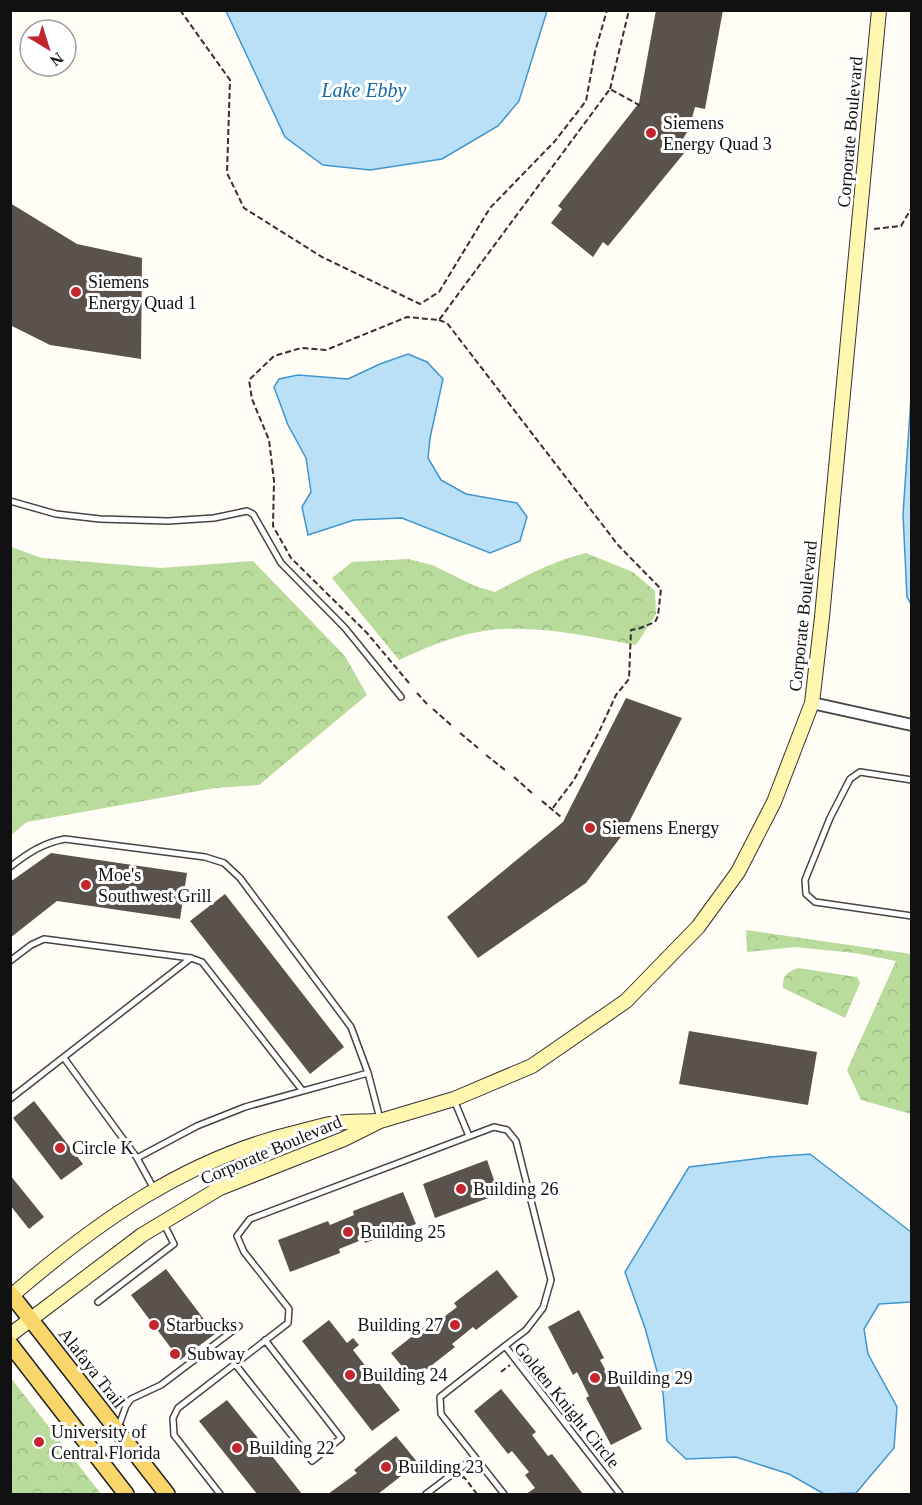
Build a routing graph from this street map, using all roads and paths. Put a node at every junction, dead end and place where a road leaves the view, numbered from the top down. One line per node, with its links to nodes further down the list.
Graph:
1 (180, 10): 2 (path)
2 (607, 10)
3 (629, 10): 5 (path)
4 (879, 10): 14 (street, Corporate Boulevard)
5 (610, 89): 6 (path); 9 (path)
6 (641, 106)
7 (912, 207): 8 (path)
8 (874, 229)
9 (439, 320): 11 (path); 27 (path)
10 (10, 501): 13 (lane)
11 (409, 683)
12 (417, 693): 15 (path)
13 (401, 697)
14 (812, 703): 18 (street); 37 (street, Corporate Boulevard)
15 (427, 704)
16 (433, 709): 17 (path)
17 (450, 725)
18 (912, 725)
19 (460, 733): 20 (path)
20 (478, 748)
21 (486, 755): 22 (path)
22 (505, 770)
23 (514, 777): 25 (path)
24 (912, 780): 30 (lane)
25 (532, 793)
26 (542, 801): 27 (path)
27 (552, 809): 28 (path)
28 (561, 817)
29 (10, 867): 34 (lane)
30 (912, 916)
31 (191, 958): 32 (lane); 33 (lane); 35 (lane)
32 (10, 961)
33 (64, 1058): 36 (lane); 40 (lane)
34 (368, 1073): 35 (lane); 38 (lane)
35 (302, 1090): 40 (lane)
36 (10, 1099)
37 (454, 1099): 38 (street, Corporate Boulevard); 39 (lane)
38 (380, 1121): 41 (street, Corporate Boulevard); 42 (street, Corporate Boulevard)
39 (469, 1136): 48 (lane); 50 (lane)
40 (137, 1158): 41 (lane)
41 (154, 1189): 43 (street, Corporate Boulevard)
42 (163, 1221): 44 (lane); 45 (street, Corporate Boulevard)
43 (11, 1295): 45 (main road, Alafaya Trail)
44 (98, 1302)
45 (31, 1320): 47 (street, Corporate Boulevard); 52 (main road, Alafaya Trail)
46 (238, 1326): 52 (lane)
47 (10, 1335)
48 (265, 1340): 51 (lane); 51 (lane)
49 (10, 1344): 55 (main road)
50 (505, 1346): 53 (lane, Golden Knight Circle); 61 (lane, Golden Knight Circle)
51 (235, 1364): 57 (lane)
52 (117, 1432): 56 (main road, Alafaya Trail)
53 (475, 1457): 58 (lane); 60 (lane, Golden Knight Circle)
54 (456, 1483): 59 (path)
55 (126, 1494)
56 (166, 1494)
57 (220, 1494)
58 (426, 1494)
59 (477, 1494)
60 (504, 1494)
61 (621, 1494)

